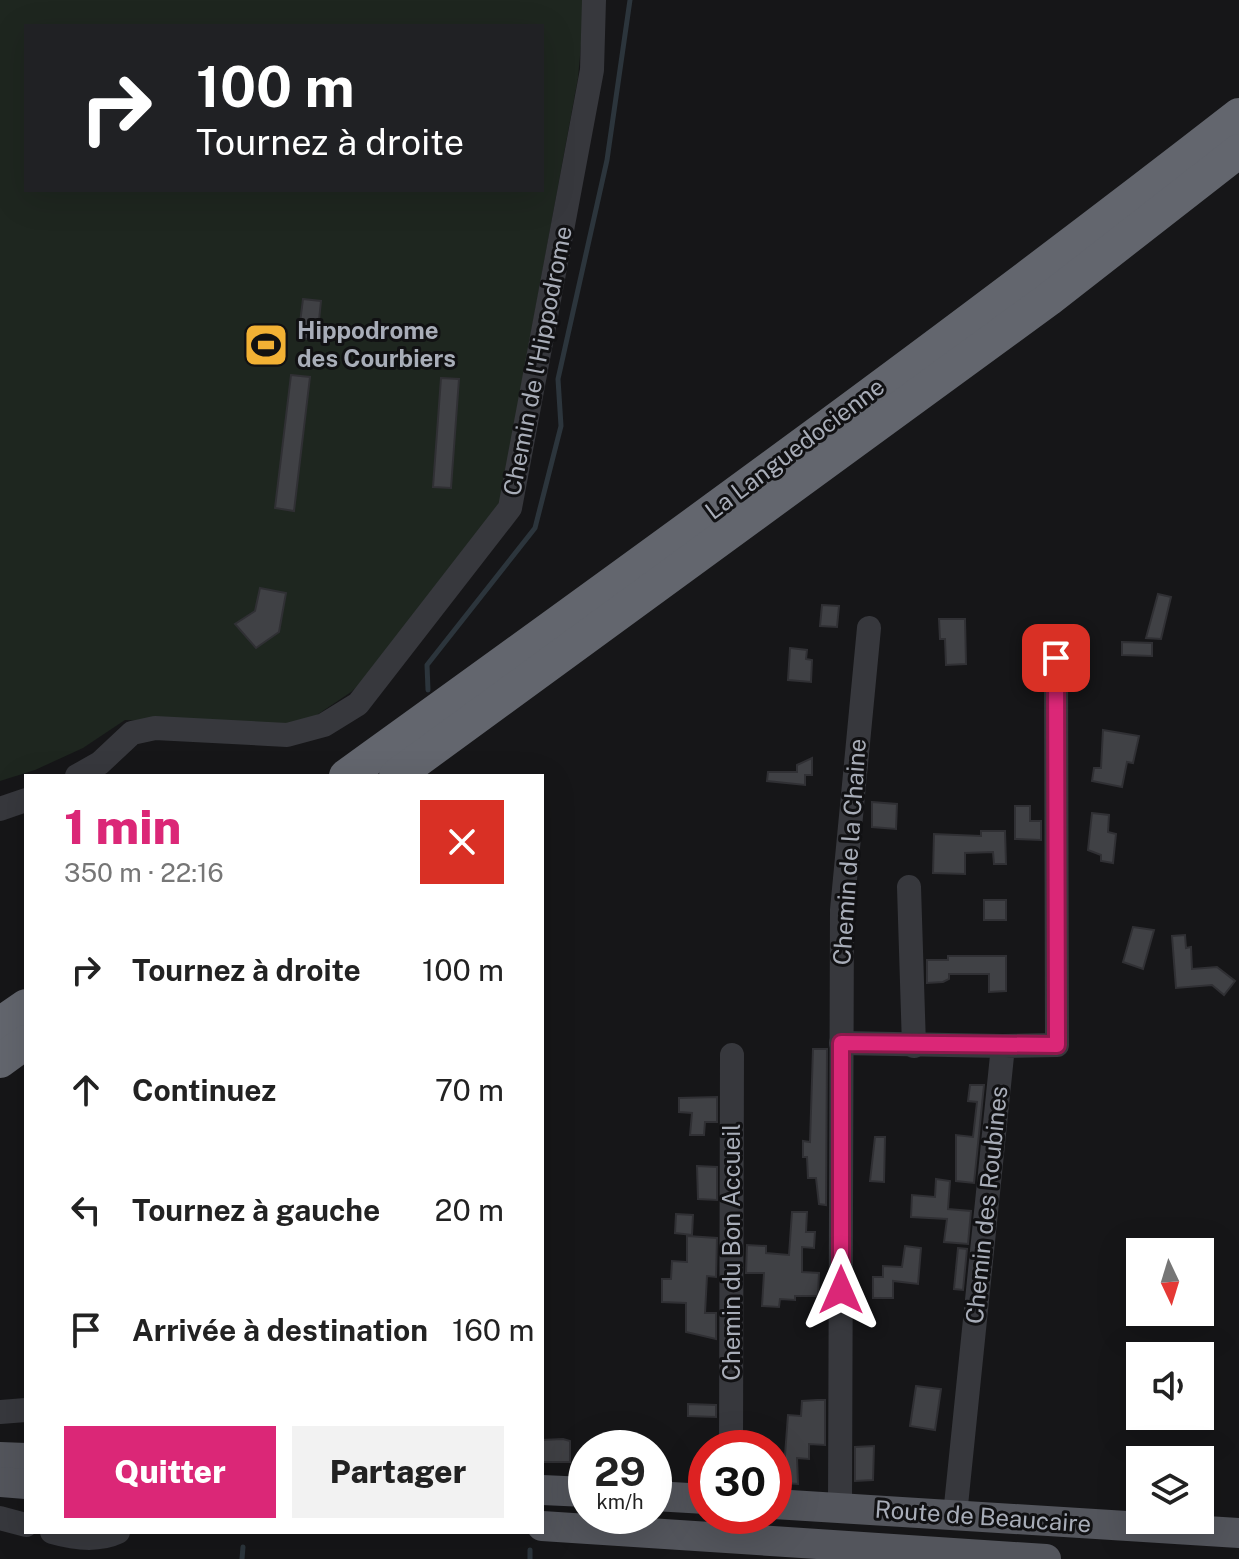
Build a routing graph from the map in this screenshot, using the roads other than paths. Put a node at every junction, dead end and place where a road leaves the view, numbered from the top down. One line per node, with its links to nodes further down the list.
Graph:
1 (594, 0): 6 (street, Chemin de l'Hippodrome)
2 (1239, 115): 7 (highway, La Languedocienne)
3 (1239, 151): 8 (highway, La Languedocienne)
4 (869, 628): 15 (street, Chemin de la Chaine)
5 (1056, 658): 17 (street)
6 (81, 774)
7 (349, 774)
8 (399, 774)
9 (24, 801): 10 (street)
10 (0, 809)
11 (909, 887): 16 (street)
12 (24, 1007): 13 (highway)
13 (0, 1024)
14 (24, 1043): 19 (highway)
15 (841, 1043): 16 (street); 30 (street, Chemin de la Chaine)
16 (914, 1046): 17 (street)
17 (1003, 1046): 31 (street, Chemin des Roubines)
18 (732, 1055): 22 (street, Chemin du Bon Accueil)
19 (0, 1061)
20 (24, 1410): 21 (street)
21 (0, 1412)
22 (731, 1430)
23 (0, 1457): 24 (main road)
24 (24, 1458)
25 (0, 1482): 26 (main road)
26 (24, 1484)
27 (544, 1490): 28 (main road)
28 (568, 1491)
29 (792, 1505): 30 (main road, Route de Beaucaire)
30 (840, 1507): 31 (main road, Route de Beaucaire)
31 (955, 1515): 35 (main road, Route de Beaucaire)
32 (0, 1518): 33 (street)
33 (24, 1524)
34 (544, 1526): 38 (main road, Route de Beaucaire)
35 (1239, 1533)
36 (60, 1534): 37 (street)
37 (114, 1534)
38 (770, 1550): 39 (main road, Route de Beaucaire)
39 (1032, 1559)

